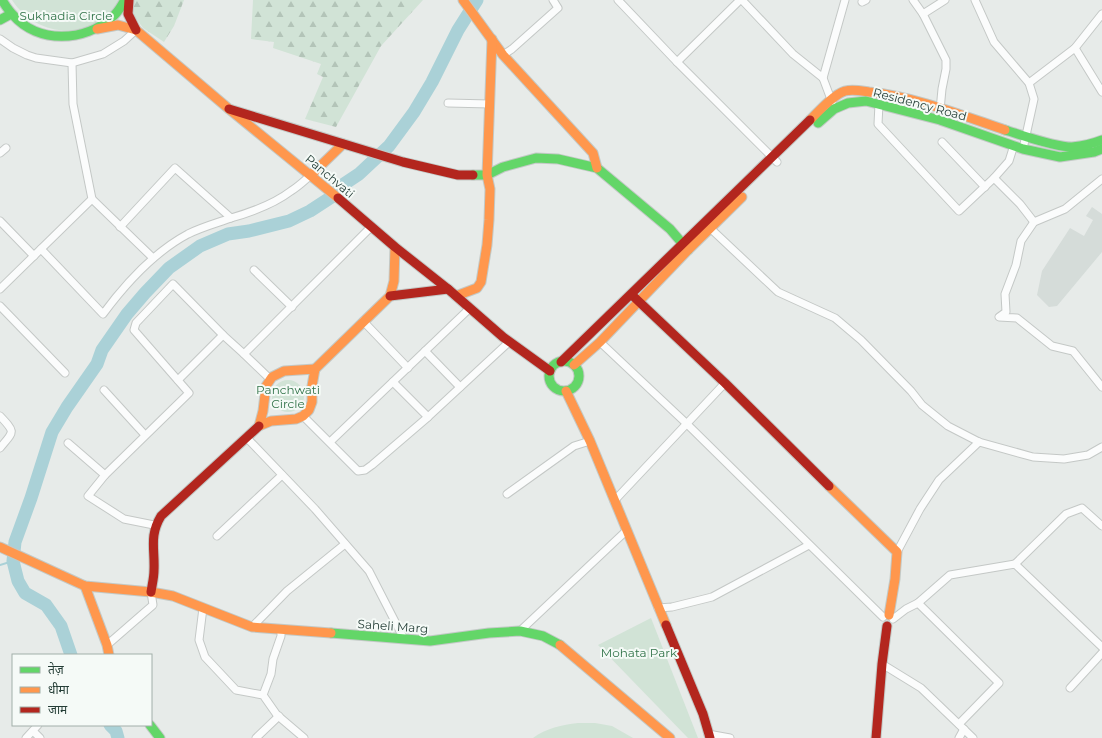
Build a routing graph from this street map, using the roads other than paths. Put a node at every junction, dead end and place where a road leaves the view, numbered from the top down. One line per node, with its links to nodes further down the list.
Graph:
1 (125, 0): 16 (main road)
2 (129, 0): 17 (main road, Panchvati)
3 (463, 0): 19 (main road)
4 (553, 0): 21 (street)
5 (618, 0): 22 (street)
6 (741, 0): 22 (street); 24 (street)
7 (845, 0): 24 (street)
8 (913, 0): 13 (street)
9 (945, 0): 13 (street)
10 (975, 0): 25 (street)
11 (2, 3): 12 (main road)
12 (11, 14): 15 (main road); 16 (main road)
13 (923, 14): 31 (street)
14 (1102, 14): 20 (street)
15 (0, 20)
16 (97, 29): 17 (main road, Panchvati)
17 (136, 30): 23 (street); 32 (main road, Panchvati)
18 (0, 39): 23 (street)
19 (492, 39): 21 (main road); 29 (main road)
20 (1075, 48): 25 (street); 26 (street)
21 (503, 54): 45 (main road)
22 (677, 62): 44 (street)
23 (72, 63): 51 (street)
24 (823, 78): 27 (street)
25 (1029, 83): 35 (street)
26 (1102, 92)
27 (831, 100): 31 (main road); 33 (street); 44 (main road)
28 (448, 103): 29 (street)
29 (490, 104): 46 (main road)
30 (879, 104): 33 (main road, Residency Road); 34 (main road, Residency Road); 50 (street)
31 (940, 108): 34 (street); 35 (main road)
32 (229, 109): 38 (main road); 47 (main road, Panchvati)
33 (834, 109): 44 (main road, Residency Road)
34 (940, 120): 39 (main road, Residency Road)
35 (1026, 137): 36 (main road); 41 (street)
36 (1102, 140)
37 (942, 142): 50 (street)
38 (345, 144): 46 (main road); 47 (main road)
39 (1014, 145): 41 (main road, Residency Road); 48 (street)
40 (6, 148): 43 (street)
41 (1023, 149): 42 (main road, Residency Road)
42 (1102, 149)
43 (0, 153)
44 (774, 160): 57 (main road, Residency Road); 59 (main road)
45 (597, 168): 46 (main road); 59 (main road)
46 (487, 175): 68 (main road)
47 (312, 176): 52 (street); 56 (main road, Panchvati)
48 (994, 178): 50 (street); 54 (street)
49 (1102, 179): 54 (street)
50 (985, 187)
51 (92, 199): 55 (street); 60 (street)
52 (231, 218): 55 (street); 62 (street)
53 (0, 221): 61 (street)
54 (1034, 222): 90 (street)
55 (120, 227): 62 (street)
56 (372, 227): 58 (main road, Panchvati); 71 (street)
57 (710, 228): 59 (main road, Residency Road); 102 (street)
58 (395, 247): 65 (main road, Panchvati); 67 (main road)
59 (686, 247): 66 (main road); 69 (main road)
60 (41, 249): 61 (street); 62 (street)
61 (34, 256): 64 (street)
62 (153, 258)
63 (254, 270): 71 (street)
64 (0, 289)
65 (448, 289): 67 (main road); 68 (main road, Panchvati)
66 (631, 294): 69 (main road); 79 (main road)
67 (390, 296): 73 (main road)
68 (456, 296): 72 (main road, Panchvati)
69 (639, 301): 76 (main road); 88 (main road)
70 (0, 306): 84 (street)
71 (292, 307): 78 (street)
72 (470, 308): 75 (main road, Panchvati); 77 (street)
73 (363, 321): 81 (street); 82 (main road)
74 (223, 335): 78 (street); 86 (street); 86 (street)
75 (509, 342): 83 (main road, Panchvati); 89 (street)
76 (600, 342): 80 (main road); 96 (street)
77 (425, 351): 81 (street); 89 (street)
78 (244, 354): 85 (street)
79 (561, 362): 80 (main road); 83 (main road)
80 (574, 365): 92 (main road)
81 (408, 368): 87 (street)
82 (315, 369): 85 (main road); 94 (main road)
83 (550, 371): 92 (main road)
84 (65, 373)
85 (270, 379): 97 (main road)
86 (178, 380): 98 (street)
87 (393, 382): 95 (street); 101 (street)
88 (725, 383): 96 (street); 117 (main road)
89 (460, 386): 95 (street)
90 (1102, 387)
91 (104, 390): 98 (street)
92 (566, 391): 100 (main road)
93 (0, 416): 105 (street)
94 (303, 416): 97 (main road); 101 (street)
95 (428, 417): 101 (street)
96 (687, 424): 109 (street); 115 (street)
97 (259, 426): 99 (main road)
98 (145, 435): 106 (street)
99 (246, 437): 107 (street); 110 (main road)
100 (590, 441): 108 (street); 109 (main road)
101 (330, 442)
102 (979, 442): 104 (street); 117 (street)
103 (68, 443): 106 (street)
104 (1102, 447)
105 (0, 448)
106 (105, 475): 110 (street)
107 (282, 475): 113 (street); 114 (street)
108 (507, 494)
109 (614, 501): 112 (main road)
110 (154, 525): 120 (main road)
111 (1102, 526): 118 (street)
112 (626, 530): 123 (main road); 127 (street)
113 (217, 536)
114 (345, 544): 125 (street); 128 (street)
115 (809, 545): 123 (street); 124 (street)
116 (0, 547): 119 (main road, Saheli Marg)
117 (897, 552): 124 (main road)
118 (1015, 564): 121 (street); 129 (street)
119 (85, 586): 120 (main road, Saheli Marg); 130 (main road)
120 (151, 592): 122 (main road, Saheli Marg); 130 (street)
121 (918, 603): 124 (street); 136 (street)
122 (203, 608): 125 (main road, Saheli Marg); 134 (street)
123 (658, 608): 141 (main road)
124 (888, 619): 132 (main road)
125 (252, 627): 126 (main road, Saheli Marg)
126 (281, 630): 128 (main road, Saheli Marg); 134 (street)
127 (520, 631): 128 (main road, Saheli Marg); 147 (main road, Saheli Marg)
128 (404, 639)
129 (1102, 646)
130 (107, 652)
131 (1102, 653): 133 (street)
132 (882, 664): 136 (street); 149 (main road)
133 (1070, 688)
134 (263, 695): 135 (street)
135 (279, 716): 145 (street); 146 (street)
136 (958, 724): 139 (street)
137 (37, 726): 140 (street)
138 (151, 726): 144 (main road)
139 (964, 729): 150 (street); 151 (street)
140 (33, 731): 142 (street); 143 (street)
141 (709, 736): 148 (street)
142 (26, 738)
143 (40, 738)
144 (160, 738)
145 (256, 738)
146 (304, 738)
147 (670, 738)
148 (730, 738)
149 (876, 738)
150 (960, 738)
151 (973, 738)

